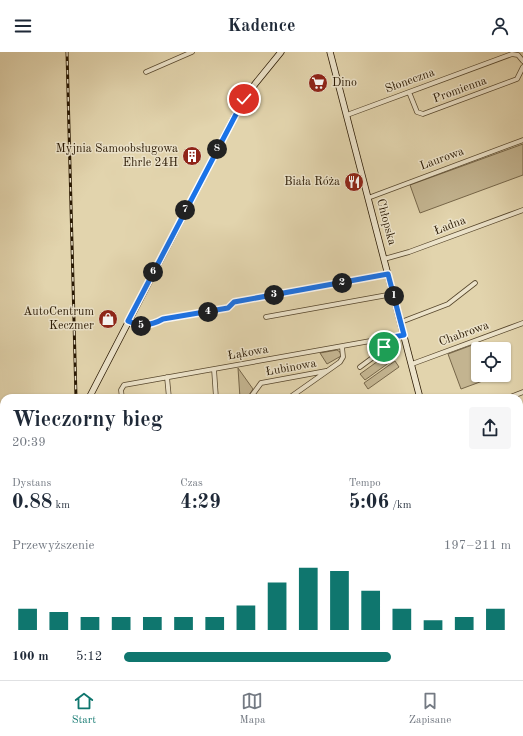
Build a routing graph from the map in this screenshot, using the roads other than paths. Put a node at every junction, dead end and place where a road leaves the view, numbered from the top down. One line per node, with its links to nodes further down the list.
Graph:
1 (192, 52): 7 (street)
2 (281, 52): 18 (street)
3 (330, 52): 9 (street, Chłopska)
4 (519, 54): 5 (street, Słoneczna); 8 (street, Słoneczna)
5 (523, 61)
6 (523, 67): 8 (street, Promienna)
7 (146, 72)
8 (409, 92): 9 (street, Słoneczna)
9 (347, 115): 11 (street, Chłopska)
10 (523, 140): 11 (street, Laurowa)
11 (368, 198): 13 (street, Chłopska)
12 (523, 210): 13 (street, Ładna)
13 (384, 259): 14 (street, Chłopska)
14 (388, 274): 16 (street, Chłopska); 18 (street)
15 (475, 283): 19 (street)
16 (393, 294): 17 (street); 19 (street, Chłopska)
17 (266, 317)
18 (128, 321): 29 (street)
19 (401, 322): 21 (street, Chłopska)
20 (523, 323): 24 (street, Chabrowa)
21 (404, 335): 22 (street, Łąkowa); 24 (street, Chłopska)
22 (383, 339): 23 (street, Łąkowa); 25 (street)
23 (342, 347): 26 (street, Łąkowa); 27 (street, Łubinowa)
24 (412, 364): 35 (street, Chłopska)
25 (360, 367)
26 (214, 369): 28 (street, Łąkowa); 32 (street)
27 (326, 371): 33 (street, Łubinowa); 34 (street, Łubinowa)
28 (167, 378): 30 (street, Łąkowa); 31 (street)
29 (91, 394)
30 (121, 394)
31 (169, 394)
32 (216, 394)
33 (253, 394)
34 (294, 394)
35 (419, 394)

